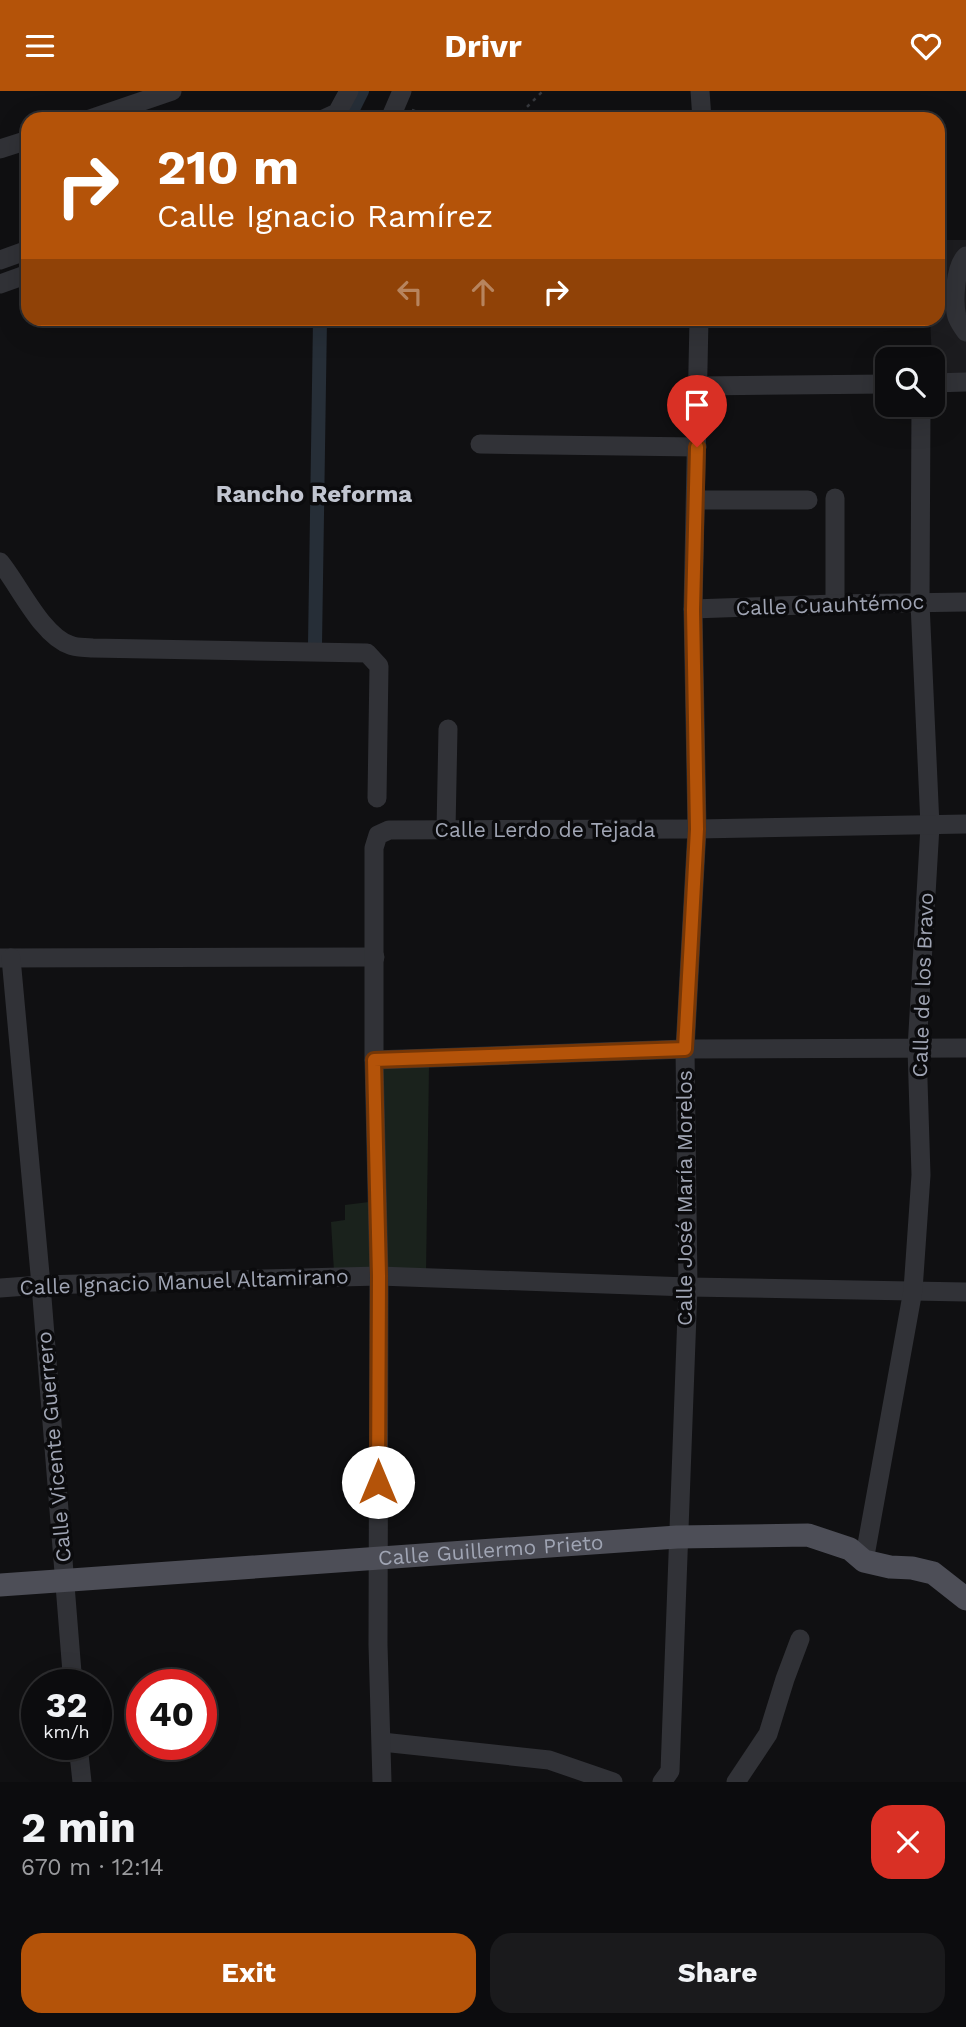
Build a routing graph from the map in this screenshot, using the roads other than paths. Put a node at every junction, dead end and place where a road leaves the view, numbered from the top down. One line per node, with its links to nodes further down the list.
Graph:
1 (172, 91): 4 (street)
2 (349, 91): 5 (street)
3 (700, 91): 6 (street)
4 (110, 112)
5 (334, 112)
6 (702, 112)
7 (21, 142): 8 (street)
8 (0, 149)
9 (21, 252): 11 (street)
10 (966, 256): 15 (street)
11 (0, 260)
12 (21, 276): 13 (street)
13 (0, 284)
14 (699, 326): 19 (street, Calle José María Morelos)
15 (966, 331)
16 (966, 382): 17 (street)
17 (945, 383)
18 (875, 384): 19 (street)
19 (698, 386): 22 (street, Calle José María Morelos)
20 (921, 417): 28 (street, Calle de los Bravo)
21 (480, 444): 22 (street)
22 (697, 447): 24 (street, Calle José María Morelos)
23 (835, 498): 29 (street)
24 (696, 499): 25 (street); 30 (street, Calle José María Morelos)
25 (808, 500)
26 (4, 574): 32 (street)
27 (966, 602): 28 (street, Calle Cuauhtémoc)
28 (920, 603): 29 (street, Calle Cuauhtémoc); 34 (street, Calle de los Bravo)
29 (835, 604): 30 (street, Calle Cuauhtémoc)
30 (693, 610): 35 (street, Calle José María Morelos)
31 (448, 729): 36 (street)
32 (377, 799)
33 (966, 824): 34 (street, Calle Lerdo de Tejada)
34 (930, 826): 35 (street, Calle Lerdo de Tejada); 41 (street, Calle de los Bravo)
35 (697, 829): 36 (street, Calle Lerdo de Tejada); 40 (street, Calle José María Morelos)
36 (446, 830): 37 (street, Calle Lerdo de Tejada)
37 (375, 957): 38 (street); 42 (street)
38 (5, 958): 44 (street, Calle Vicente Guerrero)
39 (966, 1048): 41 (street)
40 (685, 1049): 41 (street); 42 (street); 45 (street, Calle José María Morelos)
41 (918, 1049): 47 (street, Calle de los Bravo)
42 (374, 1060): 43 (street)
43 (379, 1276): 44 (street, Calle Ignacio Manuel Altamirano); 45 (street, Calle Ignacio Manuel Altamirano); 50 (street)
44 (41, 1285): 46 (street, Calle Ignacio Manuel Altamirano); 52 (street, Calle Vicente Guerrero)
45 (688, 1287): 47 (street, Calle Ignacio Manuel Altamirano); 49 (street, Calle José María Morelos)
46 (0, 1288)
47 (913, 1290): 48 (street, Calle Ignacio Manuel Altamirano); 51 (street, Calle de los Bravo)
48 (966, 1292)
49 (677, 1537): 50 (main road, Calle Guillermo Prieto); 51 (main road, Calle Guillermo Prieto); 62 (street, Calle José María Morelos)
50 (377, 1559): 52 (main road, Calle Guillermo Prieto); 57 (street)
51 (864, 1562): 54 (main road, Calle Guillermo Prieto)
52 (64, 1580): 53 (main road, Calle Guillermo Prieto); 56 (street, Calle Vicente Guerrero)
53 (0, 1585)
54 (966, 1599)
55 (800, 1639): 63 (street)
56 (72, 1669)
57 (382, 1742): 60 (street); 61 (street)
58 (80, 1760): 59 (street)
59 (82, 1782)
60 (382, 1782)
61 (613, 1782)
62 (662, 1782)
63 (736, 1782)

